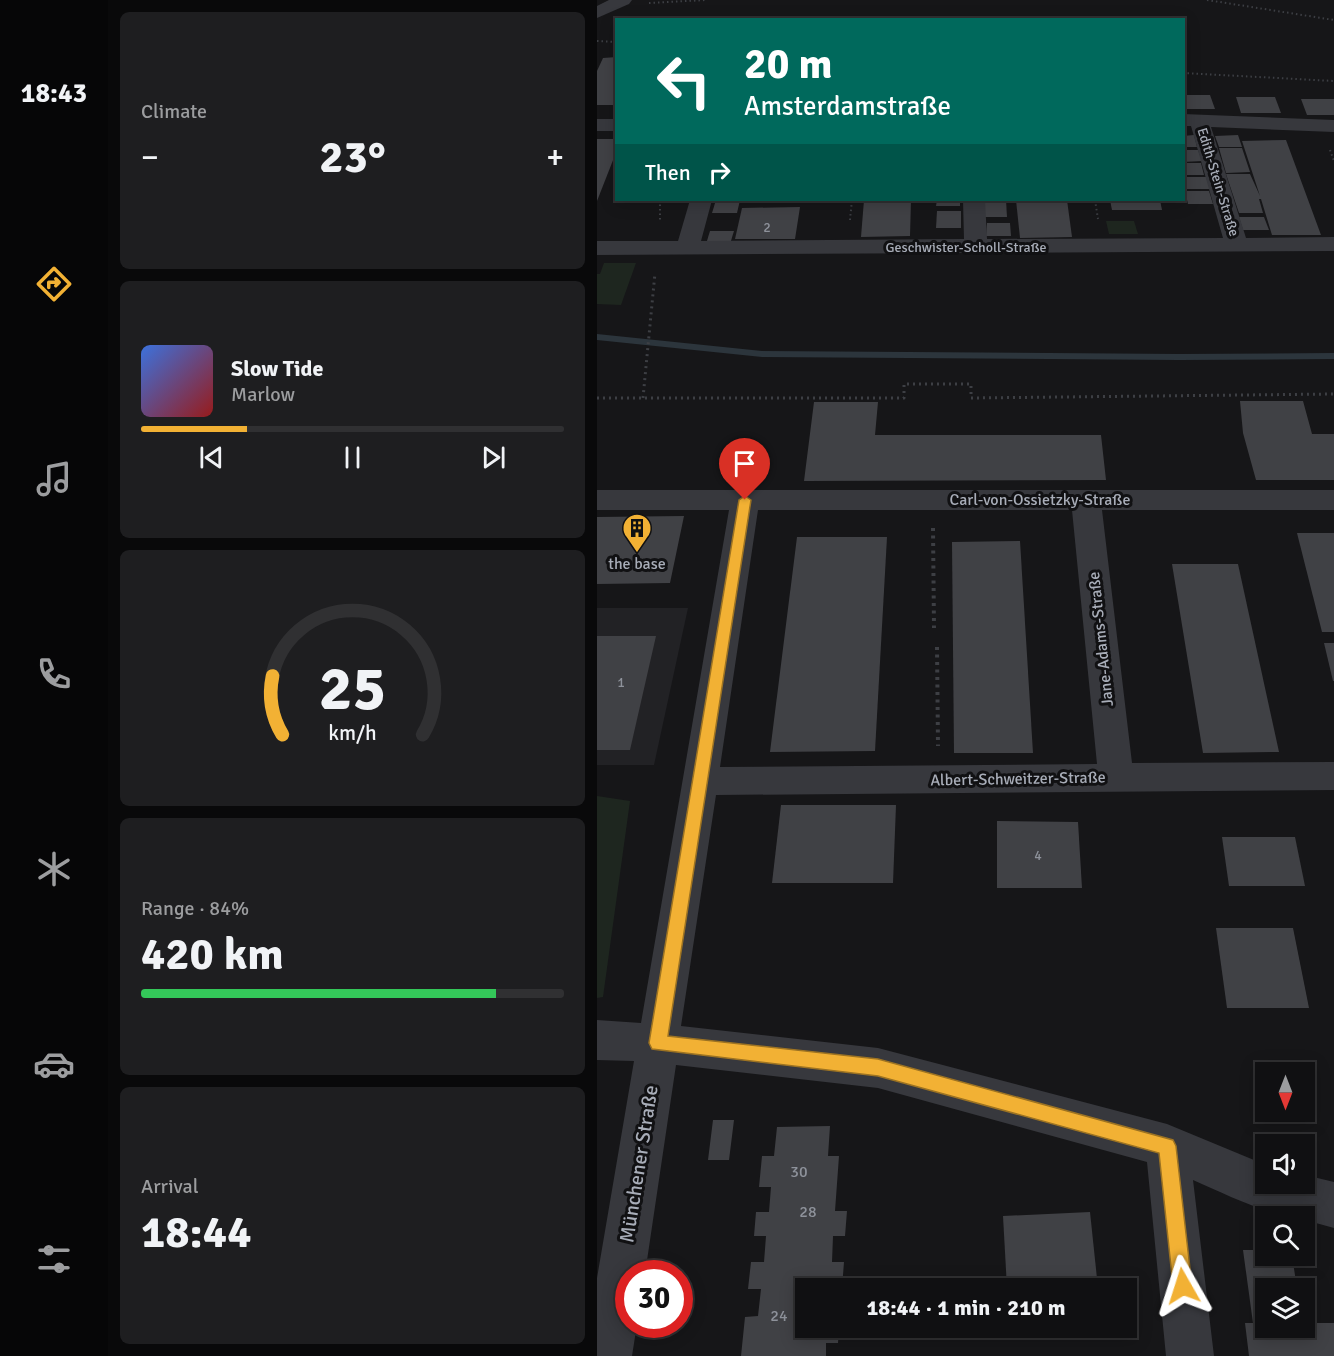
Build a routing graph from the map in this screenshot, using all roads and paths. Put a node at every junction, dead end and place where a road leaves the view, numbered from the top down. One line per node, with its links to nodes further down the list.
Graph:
1 (623, 0): 5 (street)
2 (707, 0): 4 (path)
3 (1207, 0): 6 (path)
4 (641, 3)
5 (597, 13)
6 (1334, 20)
7 (597, 41): 8 (path)
8 (615, 42)
9 (1185, 74): 10 (path)
10 (1334, 81)
11 (1191, 120): 14 (street); 17 (street, Edith-Stein-Straße)
12 (597, 125): 13 (street)
13 (615, 125)
14 (1334, 126)
15 (701, 201): 22 (street)
16 (974, 201): 19 (street)
17 (1236, 244): 18 (street, Geschwister-Scholl-Straße); 19 (street, Geschwister-Scholl-Straße)
18 (1334, 244)
19 (976, 247): 22 (street, Geschwister-Scholl-Straße)
20 (597, 248): 21 (street, Geschwister-Scholl-Straße)
21 (657, 248): 22 (street, Geschwister-Scholl-Straße); 25 (path)
22 (687, 248)
23 (1334, 394): 25 (path)
24 (597, 398): 25 (path)
25 (643, 398)
26 (597, 500): 27 (street, Carl-von-Ossietzky-Straße)
27 (745, 500): 28 (street, Carl-von-Ossietzky-Straße); 36 (street, Münchener Straße)
28 (932, 500): 29 (street, Carl-von-Ossietzky-Straße); 31 (path)
29 (1086, 500): 30 (street, Carl-von-Ossietzky-Straße); 34 (street, Jane-Adams-Straße)
30 (1334, 500)
31 (934, 628)
32 (937, 647): 35 (path)
33 (1334, 776): 34 (street, Albert-Schweitzer-Straße)
34 (1116, 778): 35 (street, Albert-Schweitzer-Straße)
35 (938, 780): 36 (street, Albert-Schweitzer-Straße)
36 (701, 781): 38 (street, Münchener Straße)
37 (597, 1040): 38 (street)
38 (658, 1043): 39 (street); 41 (street, Münchener Straße)
39 (1167, 1146): 40 (street); 42 (street)
40 (1334, 1205)
41 (608, 1356)
42 (1190, 1356)

